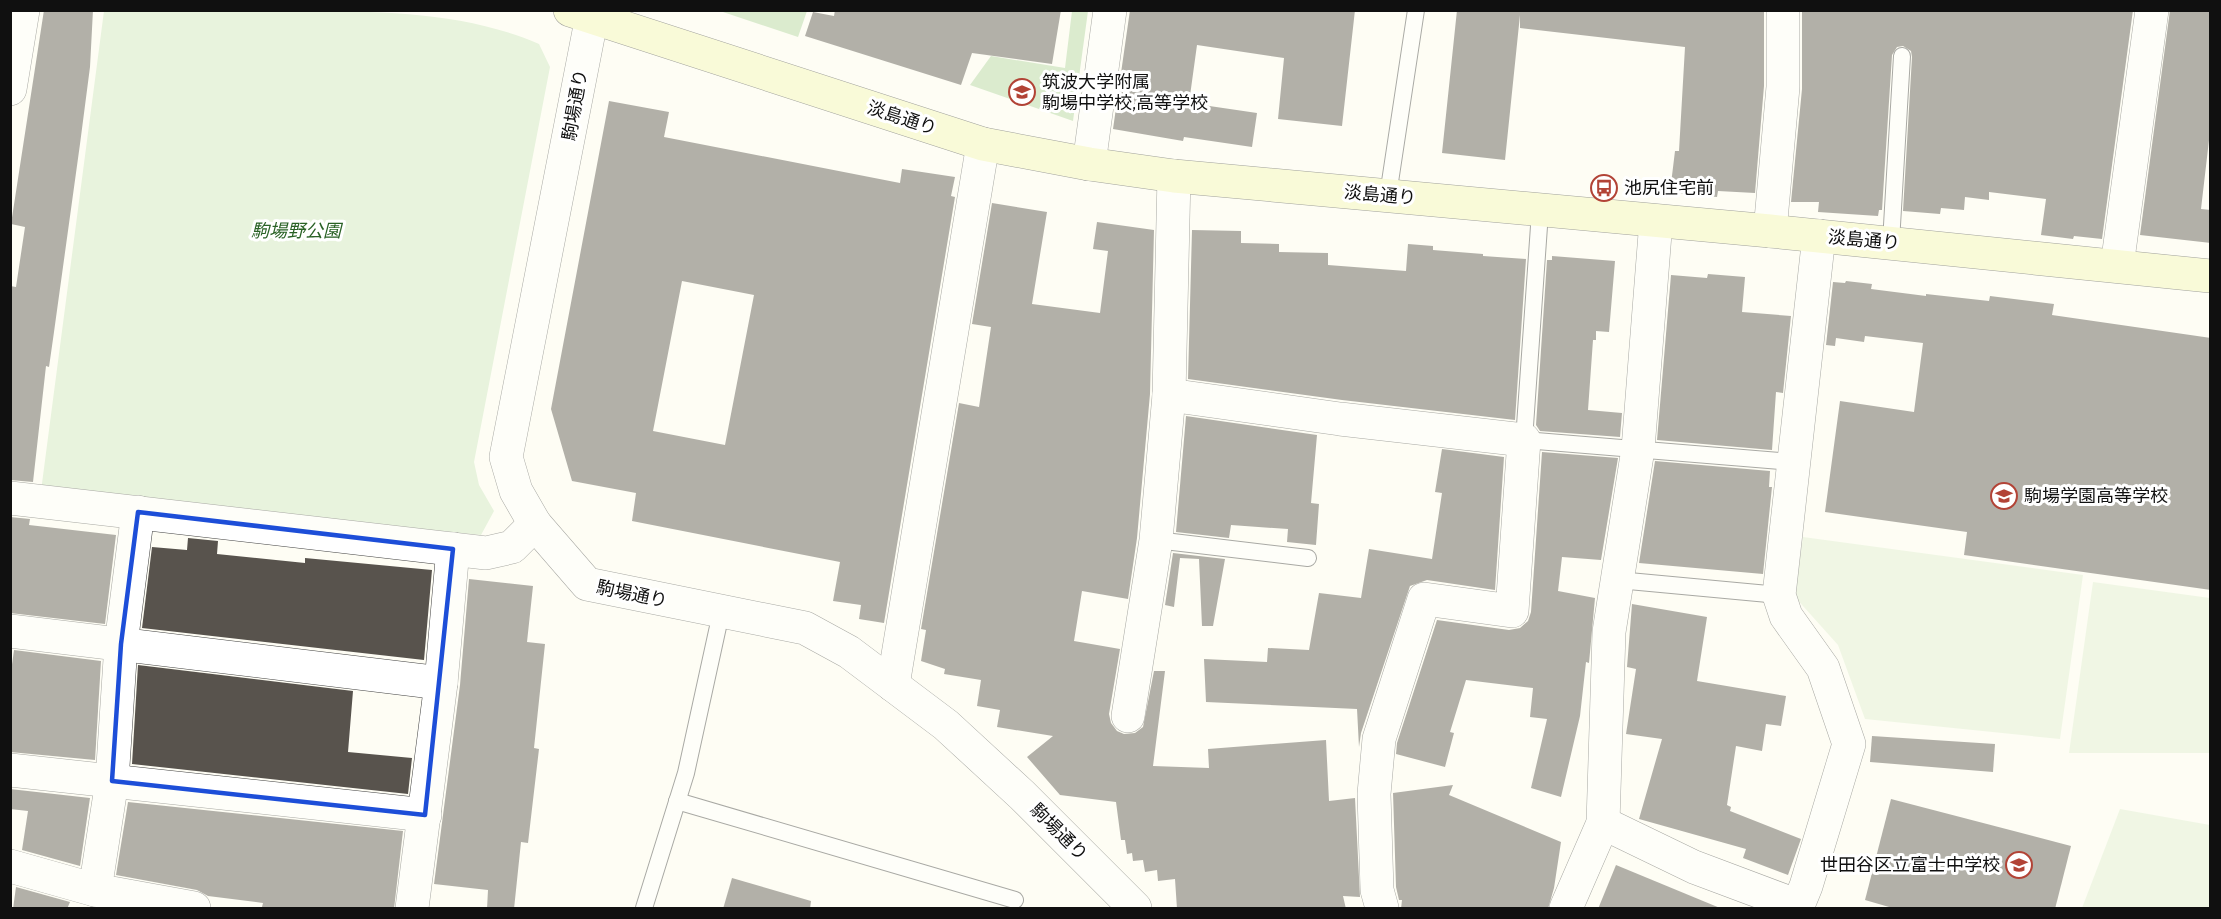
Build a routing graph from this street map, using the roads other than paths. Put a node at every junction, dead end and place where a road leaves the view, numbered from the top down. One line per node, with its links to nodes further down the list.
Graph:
1 (23, 10): 8 (street)
2 (1110, 10): 10 (street)
3 (1416, 10): 12 (lane)
4 (1783, 10): 15 (street)
5 (2152, 10): 18 (street)
6 (581, 13): 9 (main road, 淡島通り); 26 (street, 駒場通り)
7 (1902, 56): 17 (lane)
8 (10, 89)
9 (983, 144): 10 (main road, 淡島通り); 36 (street)
10 (1089, 164): 11 (main road, 淡島通り)
11 (1174, 176): 12 (main road, 淡島通り); 20 (street)
12 (1388, 195): 13 (main road, 淡島通り)
13 (1540, 212): 14 (main road, 淡島通り); 21 (lane)
14 (1656, 221): 15 (main road, 淡島通り); 22 (street)
15 (1770, 231): 16 (main road, 淡島通り)
16 (1819, 236): 17 (main road, 淡島通り); 23 (street)
17 (1891, 242): 18 (main road, 淡島通り)
18 (2116, 266): 19 (main road, 淡島通り)
19 (2211, 276)
20 (1169, 395): 21 (street); 27 (street)
21 (1524, 440): 22 (lane); 51 (street)
22 (1638, 449): 23 (lane); 30 (street)
23 (1793, 462): 31 (street)
24 (10, 498): 25 (street)
25 (138, 512): 28 (street); 34 (street)
26 (535, 524): 28 (street); 32 (street, 駒場通り)
27 (1156, 540): 29 (lane); 37 (street)
28 (453, 549): 35 (street)
29 (1308, 558)
30 (1618, 580): 31 (lane); 42 (street)
31 (1779, 595): 46 (street)
32 (721, 613): 36 (street, 駒場通り); 40 (lane)
33 (10, 631): 34 (street)
34 (121, 644): 35 (street); 39 (street)
35 (441, 683): 41 (street)
36 (893, 685): 50 (street, 駒場通り)
37 (1128, 716)
38 (10, 770): 39 (street)
39 (112, 781): 41 (street); 44 (street)
40 (677, 801): 45 (lane); 49 (lane)
41 (424, 815): 48 (street)
42 (1603, 823): 46 (street); 52 (street)
43 (10, 866): 44 (street)
44 (95, 890): 47 (street)
45 (1015, 900)
46 (1797, 907)
47 (194, 909)
48 (412, 909)
49 (644, 909)
50 (1135, 909)
51 (1382, 909)
52 (1566, 909)

